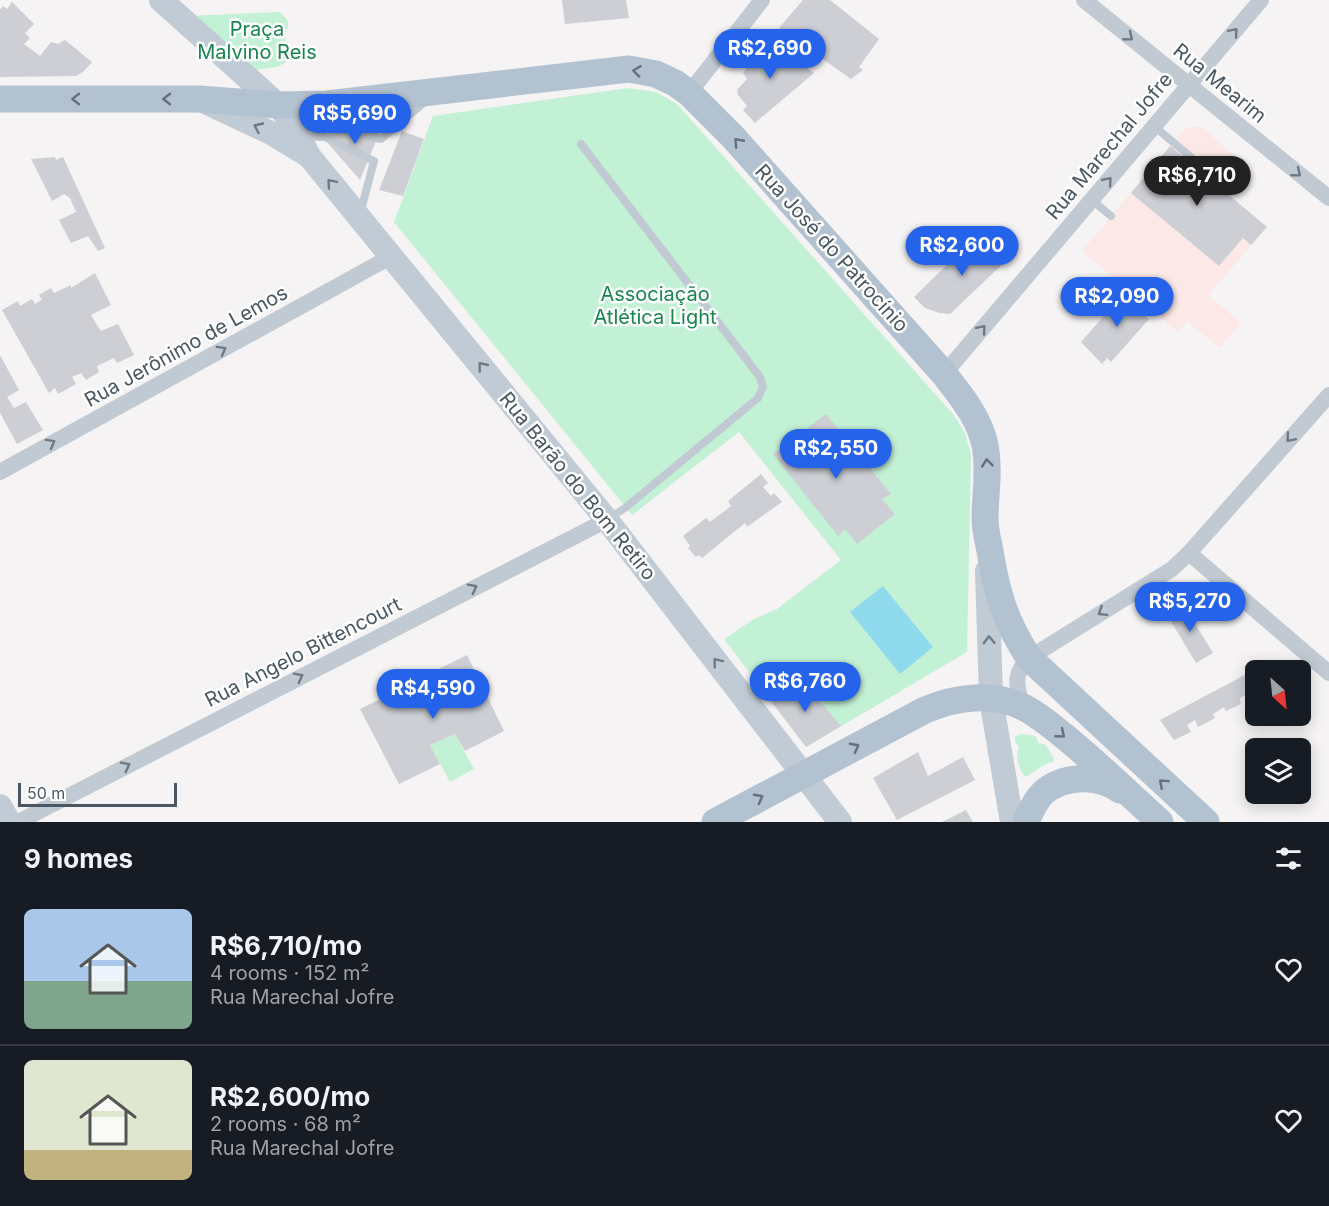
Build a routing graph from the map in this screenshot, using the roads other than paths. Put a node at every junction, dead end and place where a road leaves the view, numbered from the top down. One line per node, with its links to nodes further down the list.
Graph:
1 (161, 0): 11 (main road)
2 (762, 0): 7 (street)
3 (1084, 0): 5 (street, Rua Mearim, one-way to 5)
4 (1261, 0): 5 (street, Rua Marechal Jofre, one-way to 4)
5 (1188, 85): 12 (street, Rua Marechal Jofre); 16 (street, Rua Mearim, one-way to 16)
6 (436, 92): 7 (main road, Rua José do Patrocínio, one-way to 6); 10 (main road, Rua José do Patrocínio); 10 (lane)
7 (689, 93): 21 (main road, Rua José do Patrocínio, one-way to 7)
8 (0, 99): 9 (main road, Rua Barão do Bom Retiro, one-way to 8)
9 (199, 99): 11 (main road, Rua Barão do Bom Retiro); 14 (main road, Rua Barão do Bom Retiro, one-way to 9)
10 (310, 104): 11 (main road, Rua José do Patrocínio)
11 (278, 105): 14 (main road, Rua Barão do Bom Retiro)
12 (1154, 126): 15 (lane); 17 (street, Rua Marechal Jofre, one-way to 12)
13 (581, 144): 24 (lane)
14 (304, 146): 19 (main road, Rua Barão do Bom Retiro, one-way to 14); 19 (lane)
15 (1227, 188)
16 (1329, 198)
17 (1092, 200): 18 (lane); 21 (street, Rua Marechal Jofre, one-way to 17)
18 (1111, 216)
19 (360, 218): 20 (main road, Rua Barão do Bom Retiro)
20 (392, 256): 23 (street, Rua Jerônimo de Lemos, one-way to 20); 24 (main road, Rua Barão do Bom Retiro, one-way to 20)
21 (944, 374): 25 (main road, Rua José do Patrocínio, one-way to 21)
22 (1329, 394): 26 (street, one-way to 26)
23 (0, 472)
24 (607, 520): 31 (main road, Rua Barão do Bom Retiro, one-way to 24); 35 (street, Rua Angelo Bittencourt, one-way to 24)
25 (985, 521): 27 (main road); 29 (main road, Rua José do Patrocínio, one-way to 25)
26 (1189, 553): 27 (street, one-way to 27); 28 (street)
27 (1029, 658): 30 (street); 41 (main road, one-way to 27)
28 (1329, 673)
29 (992, 699): 30 (main road); 31 (main road, one-way to 29); 38 (main road, Rua José do Patrocínio)
30 (1022, 706): 32 (main road, one-way to 32)
31 (804, 774): 36 (main road, one-way to 31); 37 (main road, Rua Barão do Bom Retiro)
32 (1138, 803): 39 (main road); 40 (main road)
33 (0, 806): 34 (main road)
34 (9, 822)
35 (18, 822)
36 (715, 822)
37 (840, 822)
38 (1012, 822)
39 (1026, 822)
40 (1160, 822)
41 (1206, 822)

